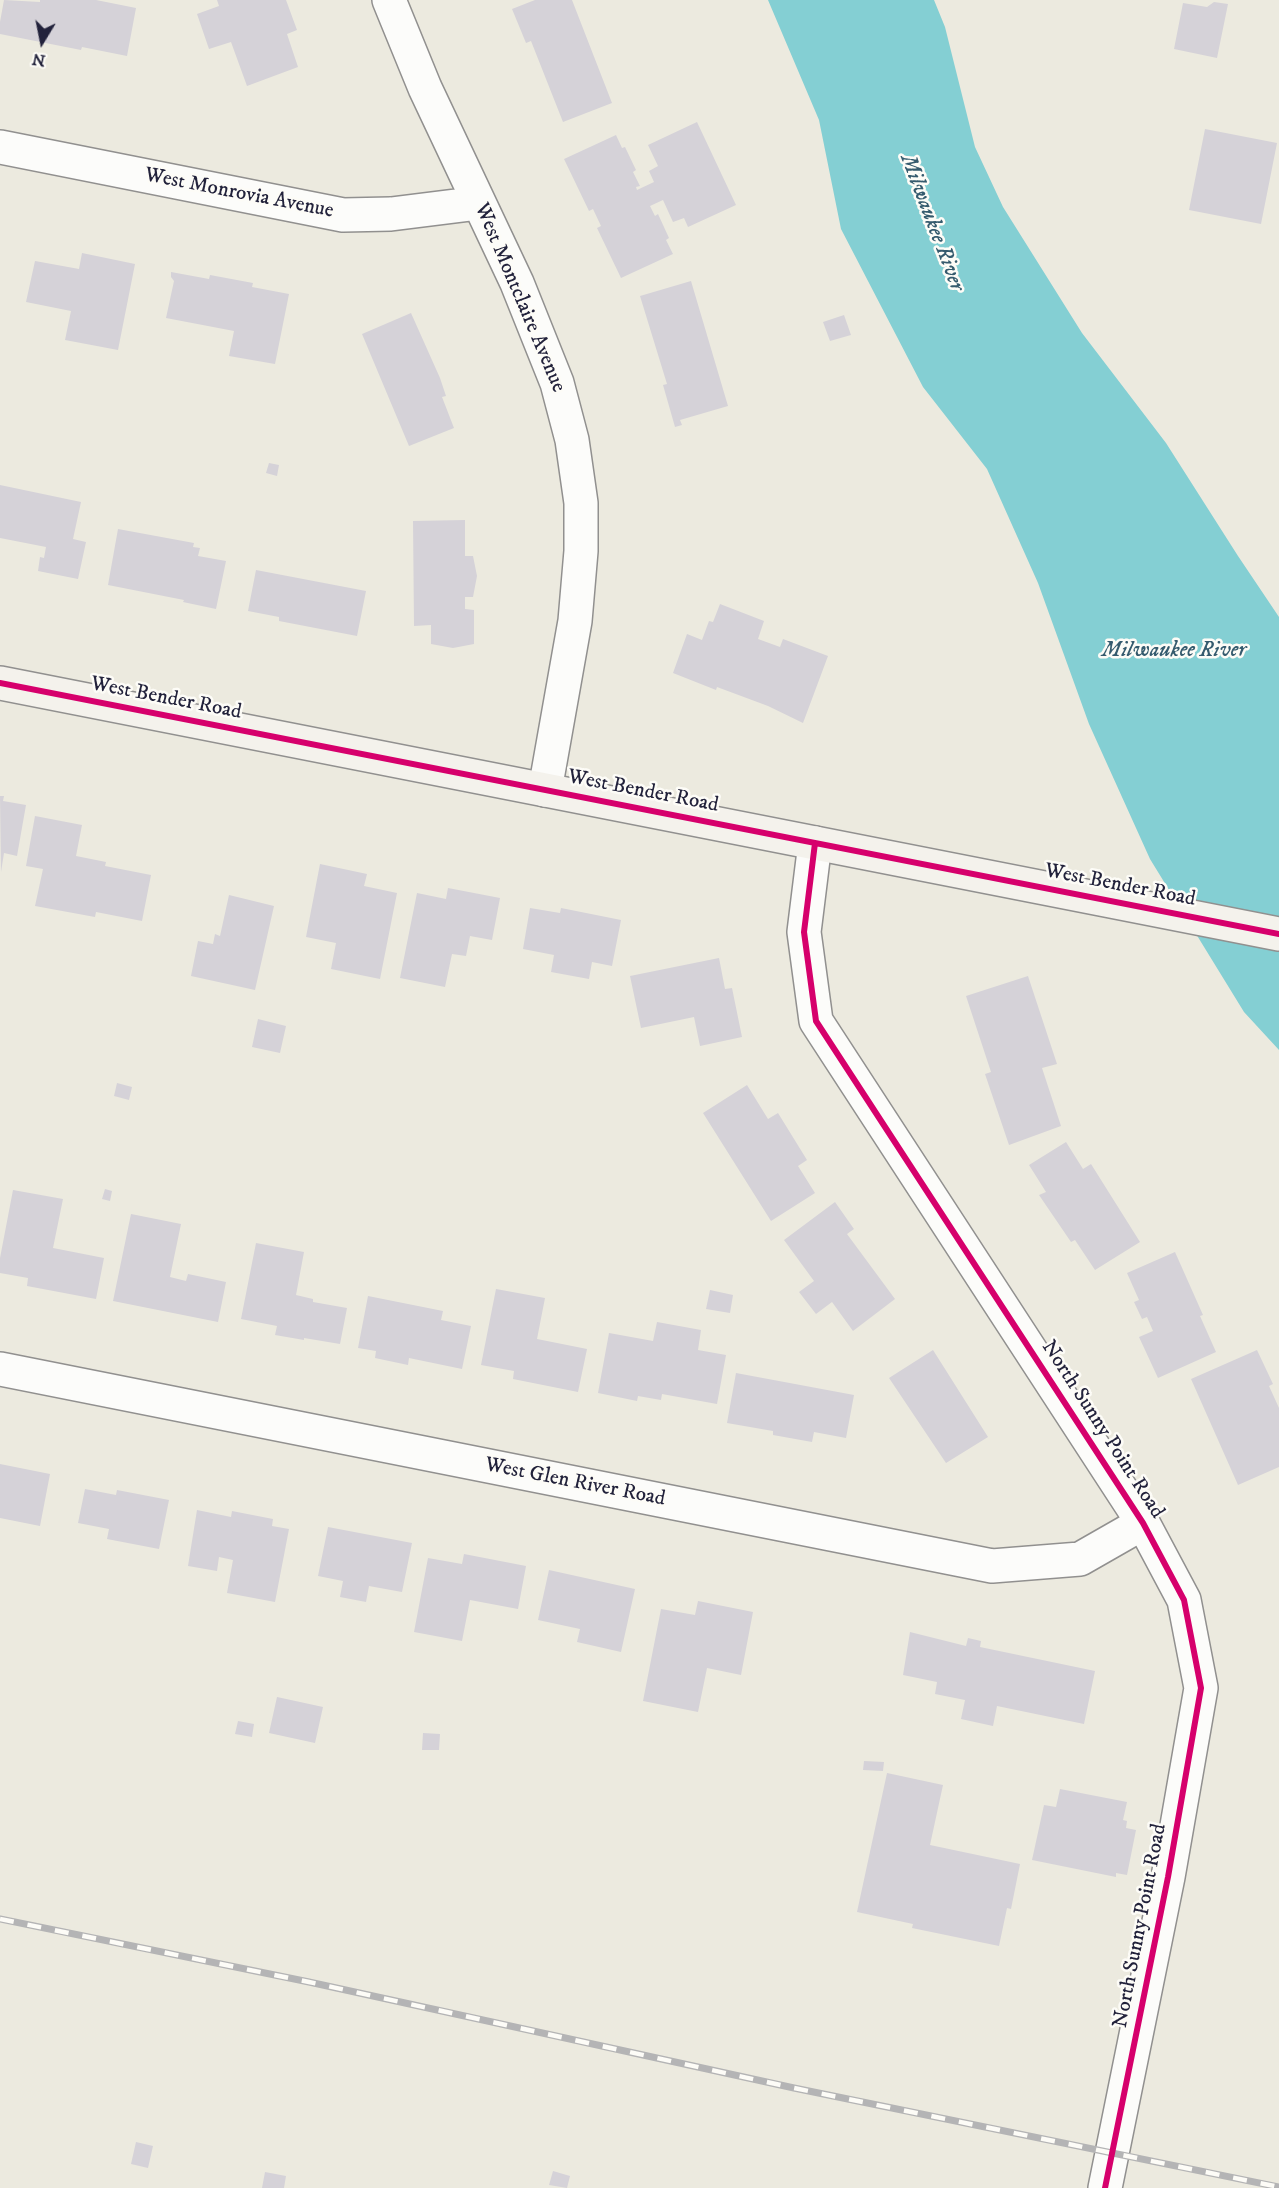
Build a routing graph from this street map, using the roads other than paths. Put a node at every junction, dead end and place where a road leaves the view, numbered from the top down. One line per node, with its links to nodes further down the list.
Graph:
1 (389, 0): 3 (street, West Montclaire Avenue)
2 (0, 147): 3 (street, West Monrovia Avenue)
3 (479, 203): 5 (street, West Montclaire Avenue)
4 (0, 683): 5 (street, West Bender Road)
5 (545, 790): 6 (street, West Bender Road)
6 (815, 843): 7 (street, West Bender Road); 9 (street, North Sunny Point Road)
7 (1279, 934)
8 (0, 1369): 9 (street, West Glen River Road)
9 (1143, 1523): 10 (street, North Sunny Point Road)
10 (1105, 2188)

